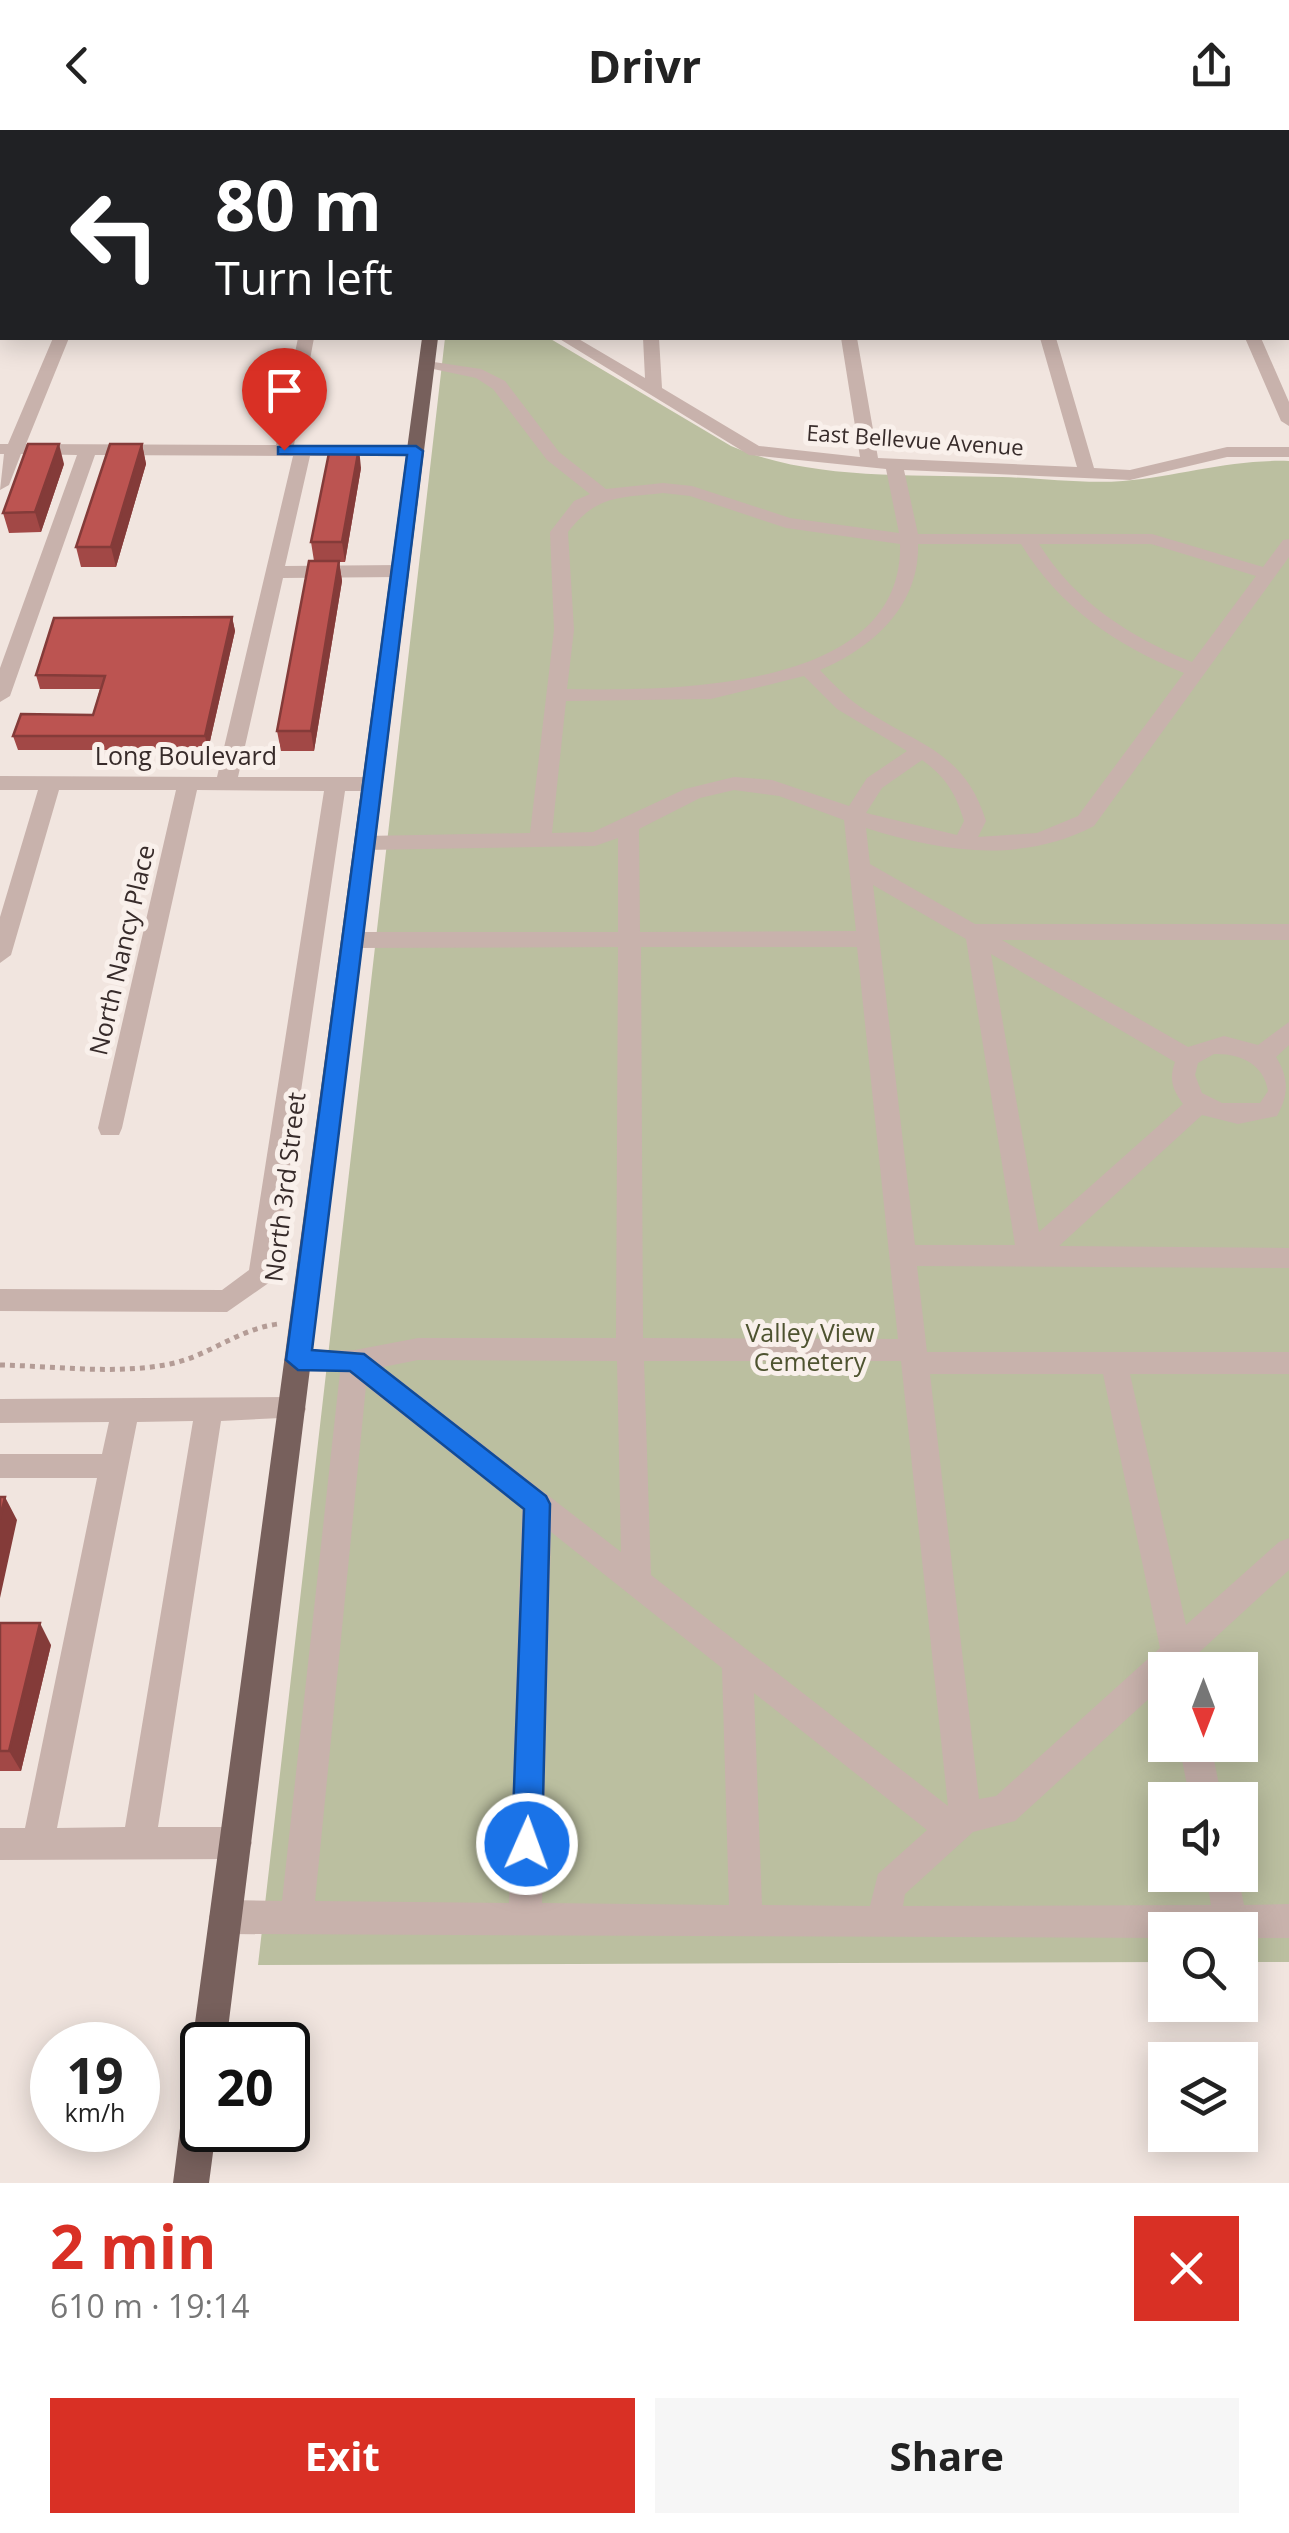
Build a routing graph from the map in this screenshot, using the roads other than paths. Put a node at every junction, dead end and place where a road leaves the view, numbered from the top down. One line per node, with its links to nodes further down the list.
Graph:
1 (60, 340): 12 (street)
2 (306, 340): 14 (street)
3 (430, 340): 9 (main road, North 3rd Street)
4 (569, 340): 10 (street, East Bellevue Avenue)
5 (651, 340): 10 (street)
6 (849, 340): 17 (street)
7 (1049, 340): 19 (street)
8 (1254, 340): 11 (street)
9 (426, 366): 15 (main road, North 3rd Street); 21 (street)
10 (654, 390): 17 (street, East Bellevue Avenue)
11 (1289, 421)
12 (7, 449): 13 (street); 20 (street)
13 (88, 449): 14 (street); 31 (street)
14 (293, 450): 15 (street); 25 (street)
15 (416, 451): 26 (main road, North 3rd Street)
16 (1289, 452): 19 (street, East Bellevue Avenue)
17 (870, 463): 18 (street, East Bellevue Avenue)
18 (894, 464): 19 (street, East Bellevue Avenue); 23 (street)
19 (1087, 473)
20 (0, 485)
21 (602, 495): 23 (street); 30 (street)
22 (1026, 538): 23 (street); 27 (street); 29 (street)
23 (910, 539): 28 (street)
24 (1289, 544): 27 (street)
25 (275, 572): 26 (street); 36 (street)
26 (400, 572): 38 (main road, North 3rd Street)
27 (1267, 574): 29 (street)
28 (810, 671): 30 (street); 32 (street)
29 (1196, 671): 41 (street)
30 (555, 695): 42 (street)
31 (0, 696)
32 (923, 750): 39 (street); 41 (street)
33 (0, 783): 34 (street, Long Boulevard)
34 (50, 783): 35 (street, Long Boulevard); 50 (street)
35 (188, 783): 36 (street, Long Boulevard); 56 (street, North Nancy Place)
36 (226, 783): 37 (street, Long Boulevard)
37 (336, 784): 38 (street, Long Boulevard); 60 (street)
38 (372, 784): 43 (main road, North 3rd Street)
39 (854, 815): 40 (street); 41 (street); 44 (street)
40 (629, 830): 42 (street); 47 (street)
41 (964, 840)
42 (540, 841): 43 (street)
43 (365, 844): 49 (main road, North 3rd Street)
44 (859, 867): 45 (street); 48 (street)
45 (976, 932): 46 (street); 53 (street); 58 (street)
46 (1289, 932)
47 (628, 938): 48 (street); 49 (street); 61 (street)
48 (866, 939): 57 (street)
49 (352, 940): 63 (main road, North 3rd Street)
50 (0, 955)
51 (1289, 1031): 52 (street)
52 (1260, 1057): 53 (street); 55 (street)
53 (1188, 1058): 54 (street)
54 (1199, 1104): 55 (street); 58 (street)
55 (1283, 1106)
56 (110, 1128)
57 (903, 1254): 58 (street); 62 (street)
58 (1030, 1256): 59 (street)
59 (1289, 1258)
60 (0, 1300)
61 (630, 1350): 62 (street); 64 (street); 75 (street)
62 (915, 1357): 66 (street); 80 (street)
63 (298, 1360): 64 (street); 67 (main road, North 3rd Street)
64 (355, 1361): 73 (street); 86 (street)
65 (1289, 1362): 66 (street)
66 (1114, 1363): 76 (street)
67 (292, 1409): 70 (street); 82 (main road, North 3rd Street)
68 (0, 1410): 69 (street)
69 (124, 1410): 70 (street); 72 (street)
70 (209, 1410): 81 (street)
71 (0, 1466): 72 (street)
72 (114, 1466): 83 (street)
73 (537, 1504): 75 (street); 88 (street)
74 (1289, 1550): 77 (street)
75 (636, 1581): 78 (street)
76 (1176, 1652)
77 (1188, 1652)
78 (737, 1661): 80 (street); 87 (street)
79 (1148, 1688): 80 (street)
80 (958, 1823): 92 (street)
81 (138, 1842): 82 (street); 83 (street)
82 (236, 1842): 85 (main road, North 3rd Street)
83 (38, 1843): 84 (street)
84 (0, 1844)
85 (226, 1917): 86 (street); 93 (main road, North 3rd Street)
86 (296, 1917): 88 (street)
87 (746, 1918): 88 (street); 92 (street)
88 (525, 1919)
89 (1289, 1920): 91 (street)
90 (1148, 1921): 92 (street)
91 (1258, 1921)
92 (884, 1923)
93 (212, 2022)
94 (196, 2152): 95 (main road)
95 (192, 2183)

